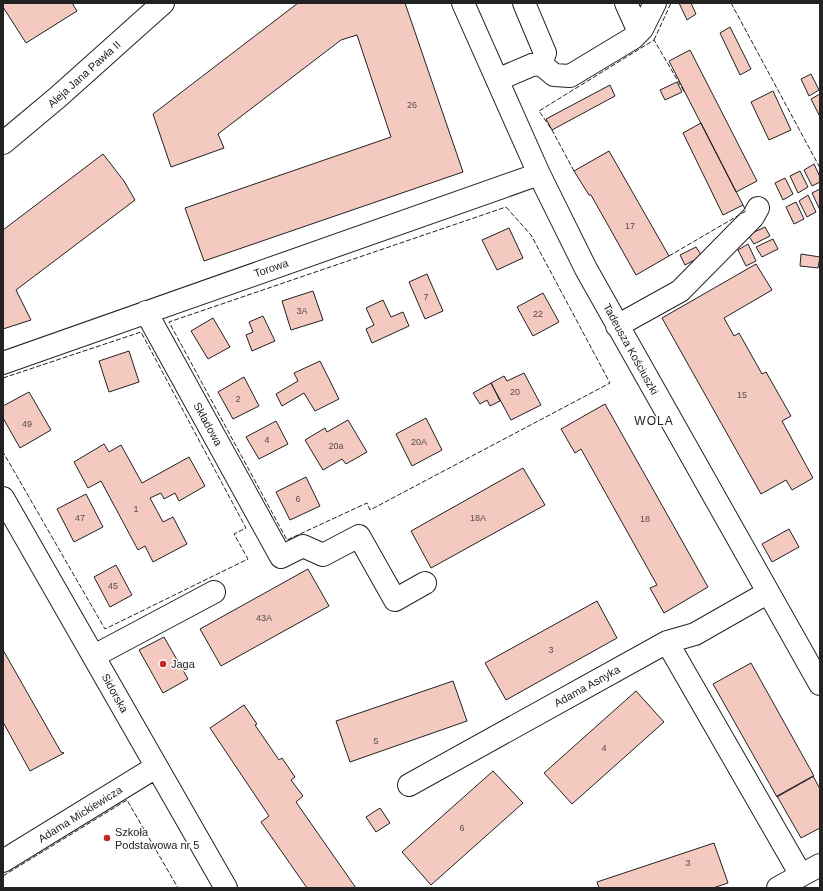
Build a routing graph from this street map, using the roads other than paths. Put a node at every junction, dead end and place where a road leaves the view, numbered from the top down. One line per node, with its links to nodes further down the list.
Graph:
1 (163, 3): 9 (street, Aleja Jana Pawła II)
2 (463, 3): 8 (street, Tadeusza Kościuszki)
3 (524, 3): 7 (street)
4 (626, 3): 6 (street)
5 (655, 3): 6 (street)
6 (639, 32): 7 (street)
7 (541, 64): 8 (street)
8 (497, 80): 10 (street, Tadeusza Kościuszki)
9 (3, 143)
10 (539, 174): 12 (street, Torowa); 13 (street, Tadeusza Kościuszki)
11 (758, 208): 13 (street)
12 (146, 312): 14 (street, Torowa); 16 (street, Składowa)
13 (617, 326): 18 (street, Tadeusza Kościuszki)
14 (3, 363)
15 (3, 498): 20 (street, Sidorska)
16 (425, 583)
17 (214, 592): 20 (street)
18 (767, 593): 19 (street, Adama Asnyka); 21 (street, Tadeusza Kościuszki)
19 (667, 642): 23 (street, Adama Asnyka); 25 (street)
20 (94, 656): 22 (street, Sidorska)
21 (820, 684)
22 (156, 767): 24 (street, Adama Mickiewicza); 26 (street, Sidorska)
23 (409, 785)
24 (3, 861)
25 (811, 870): 27 (street)
26 (226, 888)
27 (778, 888)

